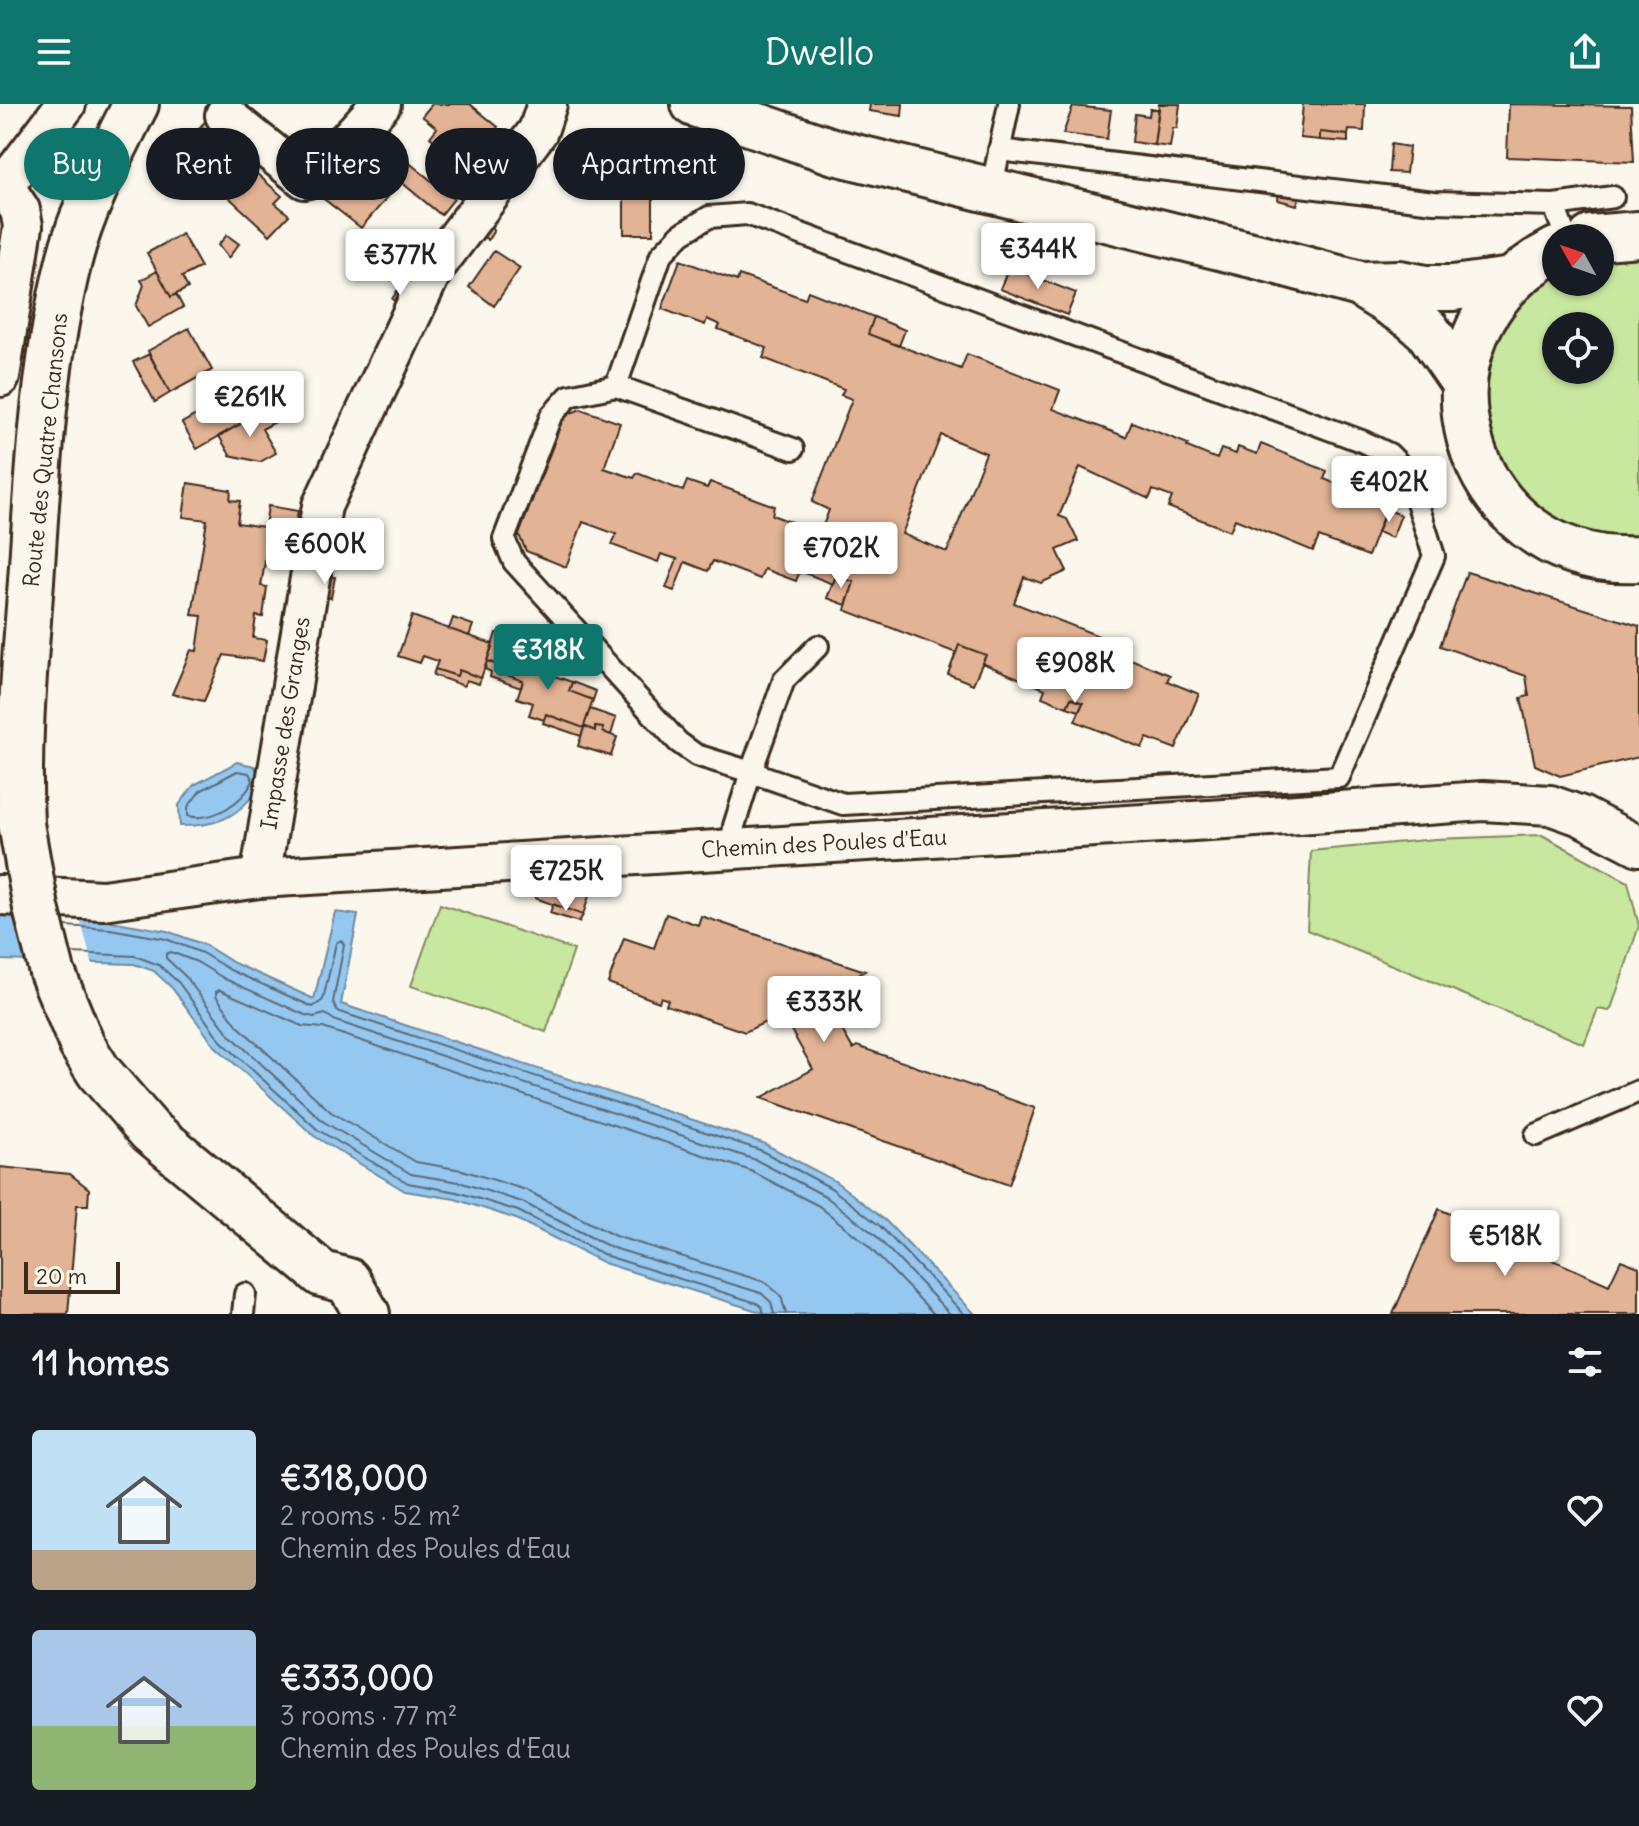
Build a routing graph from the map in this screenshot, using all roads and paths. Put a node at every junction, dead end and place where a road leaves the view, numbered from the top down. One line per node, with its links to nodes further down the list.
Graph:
1 (66, 104): 9 (street)
2 (136, 104): 31 (main road, Route des Quatre Chansons, bridge)
3 (381, 104): 7 (street)
4 (547, 104): 27 (street, Impasse des Granges)
5 (694, 104): 8 (main road)
6 (1009, 104): 8 (lane)
7 (225, 115)
8 (995, 170): 11 (lane); 17 (main road)
9 (2, 185): 18 (street)
10 (1613, 197): 11 (lane)
11 (1554, 205): 12 (lane)
12 (1561, 224)
13 (1639, 234): 14 (main road)
14 (1614, 236)
15 (1542, 257): 16 (main road)
16 (1512, 280): 17 (main road); 19 (main road)
17 (1360, 284): 19 (main road)
18 (0, 377)
19 (1463, 382): 22 (main road)
20 (616, 386): 21 (lane); 24 (lane); 24 (lane)
21 (793, 449)
22 (1639, 559)
23 (818, 646): 24 (lane)
24 (751, 772): 26 (lane)
25 (1639, 846): 26 (street, Chemin des Poules d'Eau)
26 (732, 848): 27 (street, Chemin des Poules d'Eau)
27 (260, 878): 28 (street, Chemin des Poules d'Eau)
28 (0, 895)
29 (1639, 1091): 30 (lane)
30 (1536, 1135)
31 (322, 1274): 32 (main road, Route des Quatre Chansons); 33 (main road, Route des Quatre Chansons)
32 (341, 1314)
33 (367, 1314)

